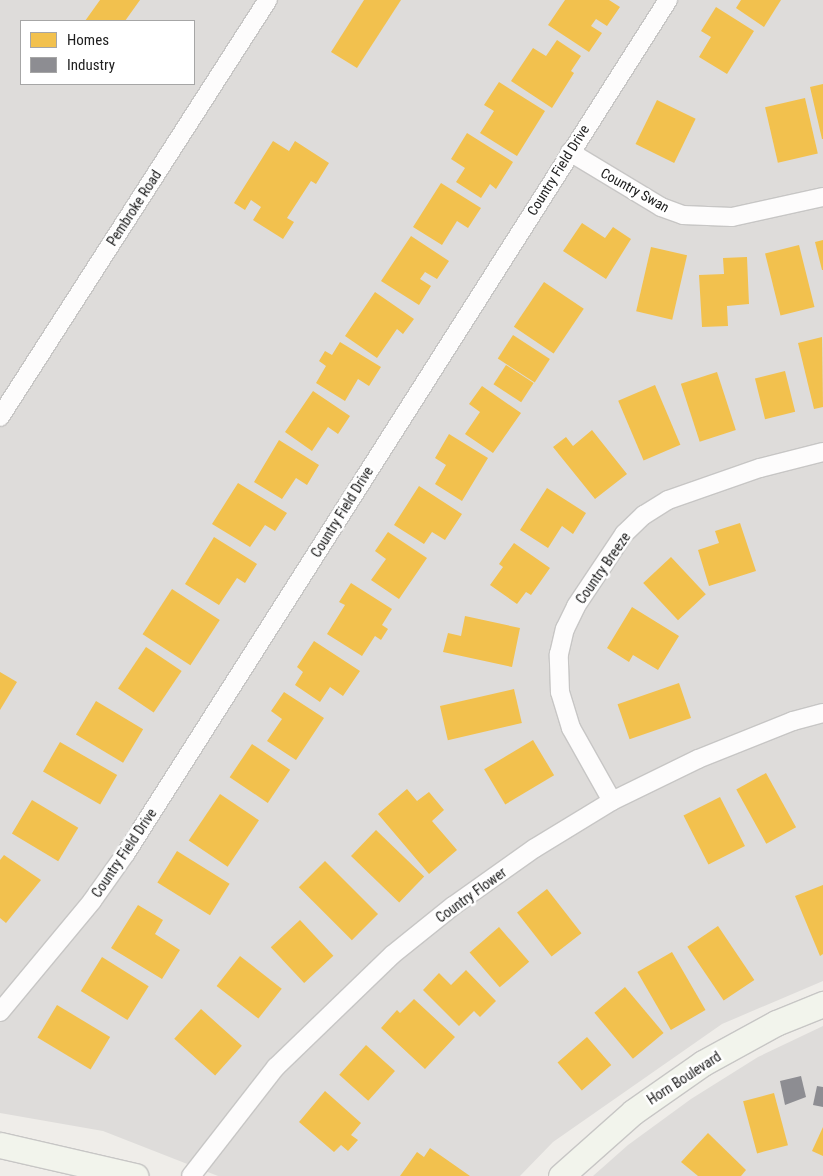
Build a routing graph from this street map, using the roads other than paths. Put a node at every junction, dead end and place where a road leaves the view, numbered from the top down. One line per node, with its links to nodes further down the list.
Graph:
1 (268, 0): 5 (street, Pembroke Road)
2 (668, 0): 3 (street, Country Field Drive)
3 (570, 152): 4 (street, Country Swan); 10 (street, Country Field Drive)
4 (823, 197)
5 (0, 417)
6 (823, 452): 8 (street, Country Breeze)
7 (823, 713): 8 (street, Country Flower)
8 (612, 801): 13 (street, Country Flower)
9 (823, 1004): 14 (street, Horn Boulevard)
10 (0, 1012)
11 (0, 1145): 12 (street)
12 (136, 1176)
13 (191, 1176)
14 (561, 1176)

